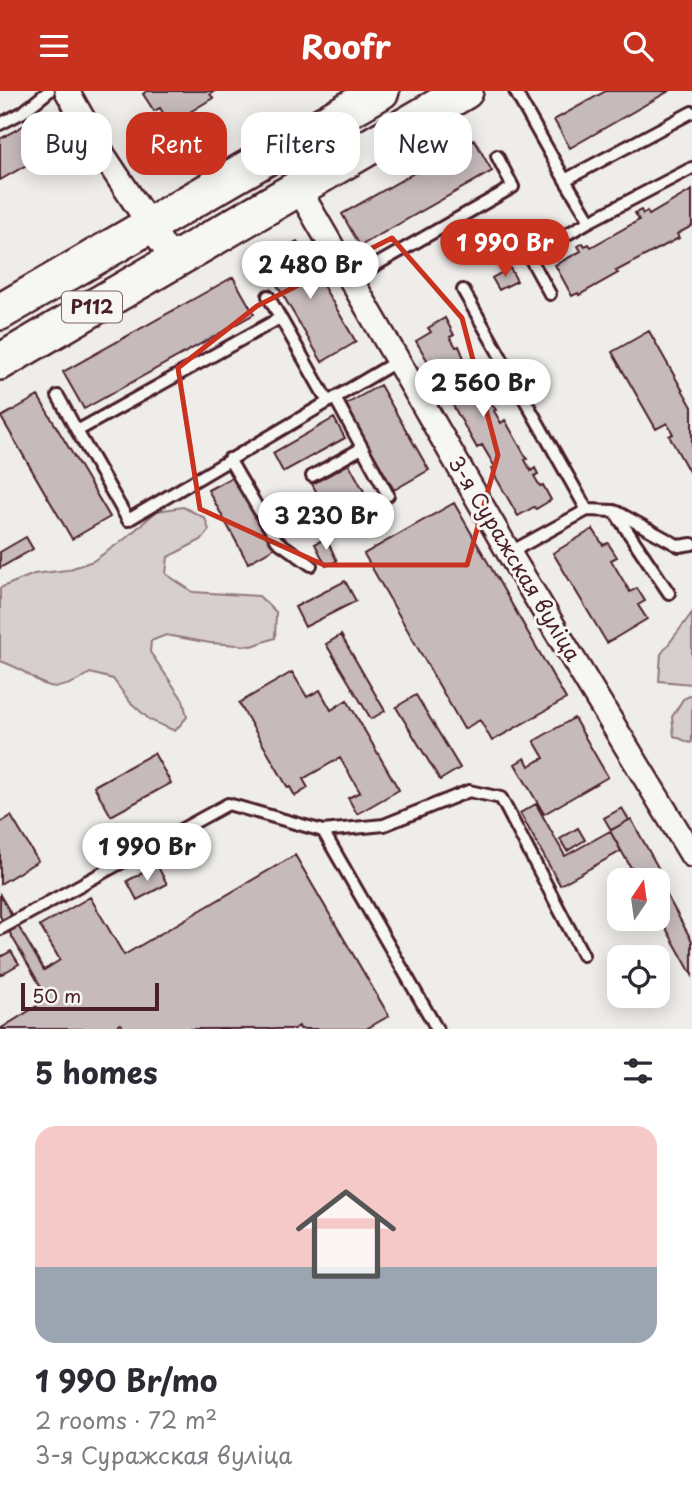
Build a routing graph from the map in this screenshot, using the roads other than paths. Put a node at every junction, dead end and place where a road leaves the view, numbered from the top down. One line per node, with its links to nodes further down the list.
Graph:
1 (49, 91): 11 (lane)
2 (67, 91): 7 (street)
3 (382, 91): 19 (main road, Р112)
4 (396, 91): 8 (main road)
5 (465, 91): 9 (main road, Р112)
6 (515, 91): 16 (lane)
7 (79, 112)
8 (409, 112)
9 (429, 112)
10 (692, 112): 16 (lane)
11 (0, 124)
12 (374, 144): 17 (main road, Р112)
13 (496, 156): 21 (lane)
14 (112, 168): 19 (street)
15 (692, 168): 18 (lane)
16 (565, 180): 18 (lane)
17 (298, 188): 20 (main road, Р112); 21 (street, 3-я Суражская вуліца)
18 (590, 221): 23 (lane)
19 (149, 226): 20 (street); 25 (main road, Р112)
20 (173, 260): 28 (main road, Р112)
21 (351, 279): 27 (street, 3-я Суражская вуліца)
22 (463, 290): 36 (lane)
23 (550, 294)
24 (268, 296): 26 (lane)
25 (0, 312)
26 (280, 318): 30 (lane); 31 (lane)
27 (399, 360): 30 (lane); 39 (street, 3-я Суражская вуліца)
28 (0, 362)
29 (58, 396): 31 (lane)
30 (332, 400): 32 (lane); 33 (lane)
31 (77, 431): 33 (lane)
32 (362, 448): 34 (lane); 35 (lane)
33 (229, 459): 40 (lane)
34 (312, 477)
35 (388, 495)
36 (587, 510): 37 (lane); 39 (lane)
37 (614, 511): 38 (lane); 41 (lane)
38 (692, 544)
39 (509, 553): 43 (street, 3-я Суражская вуліца)
40 (311, 565)
41 (669, 593)
42 (323, 831): 44 (lane); 45 (lane); 46 (lane)
43 (692, 855)
44 (0, 929)
45 (583, 955)
46 (435, 1028)

